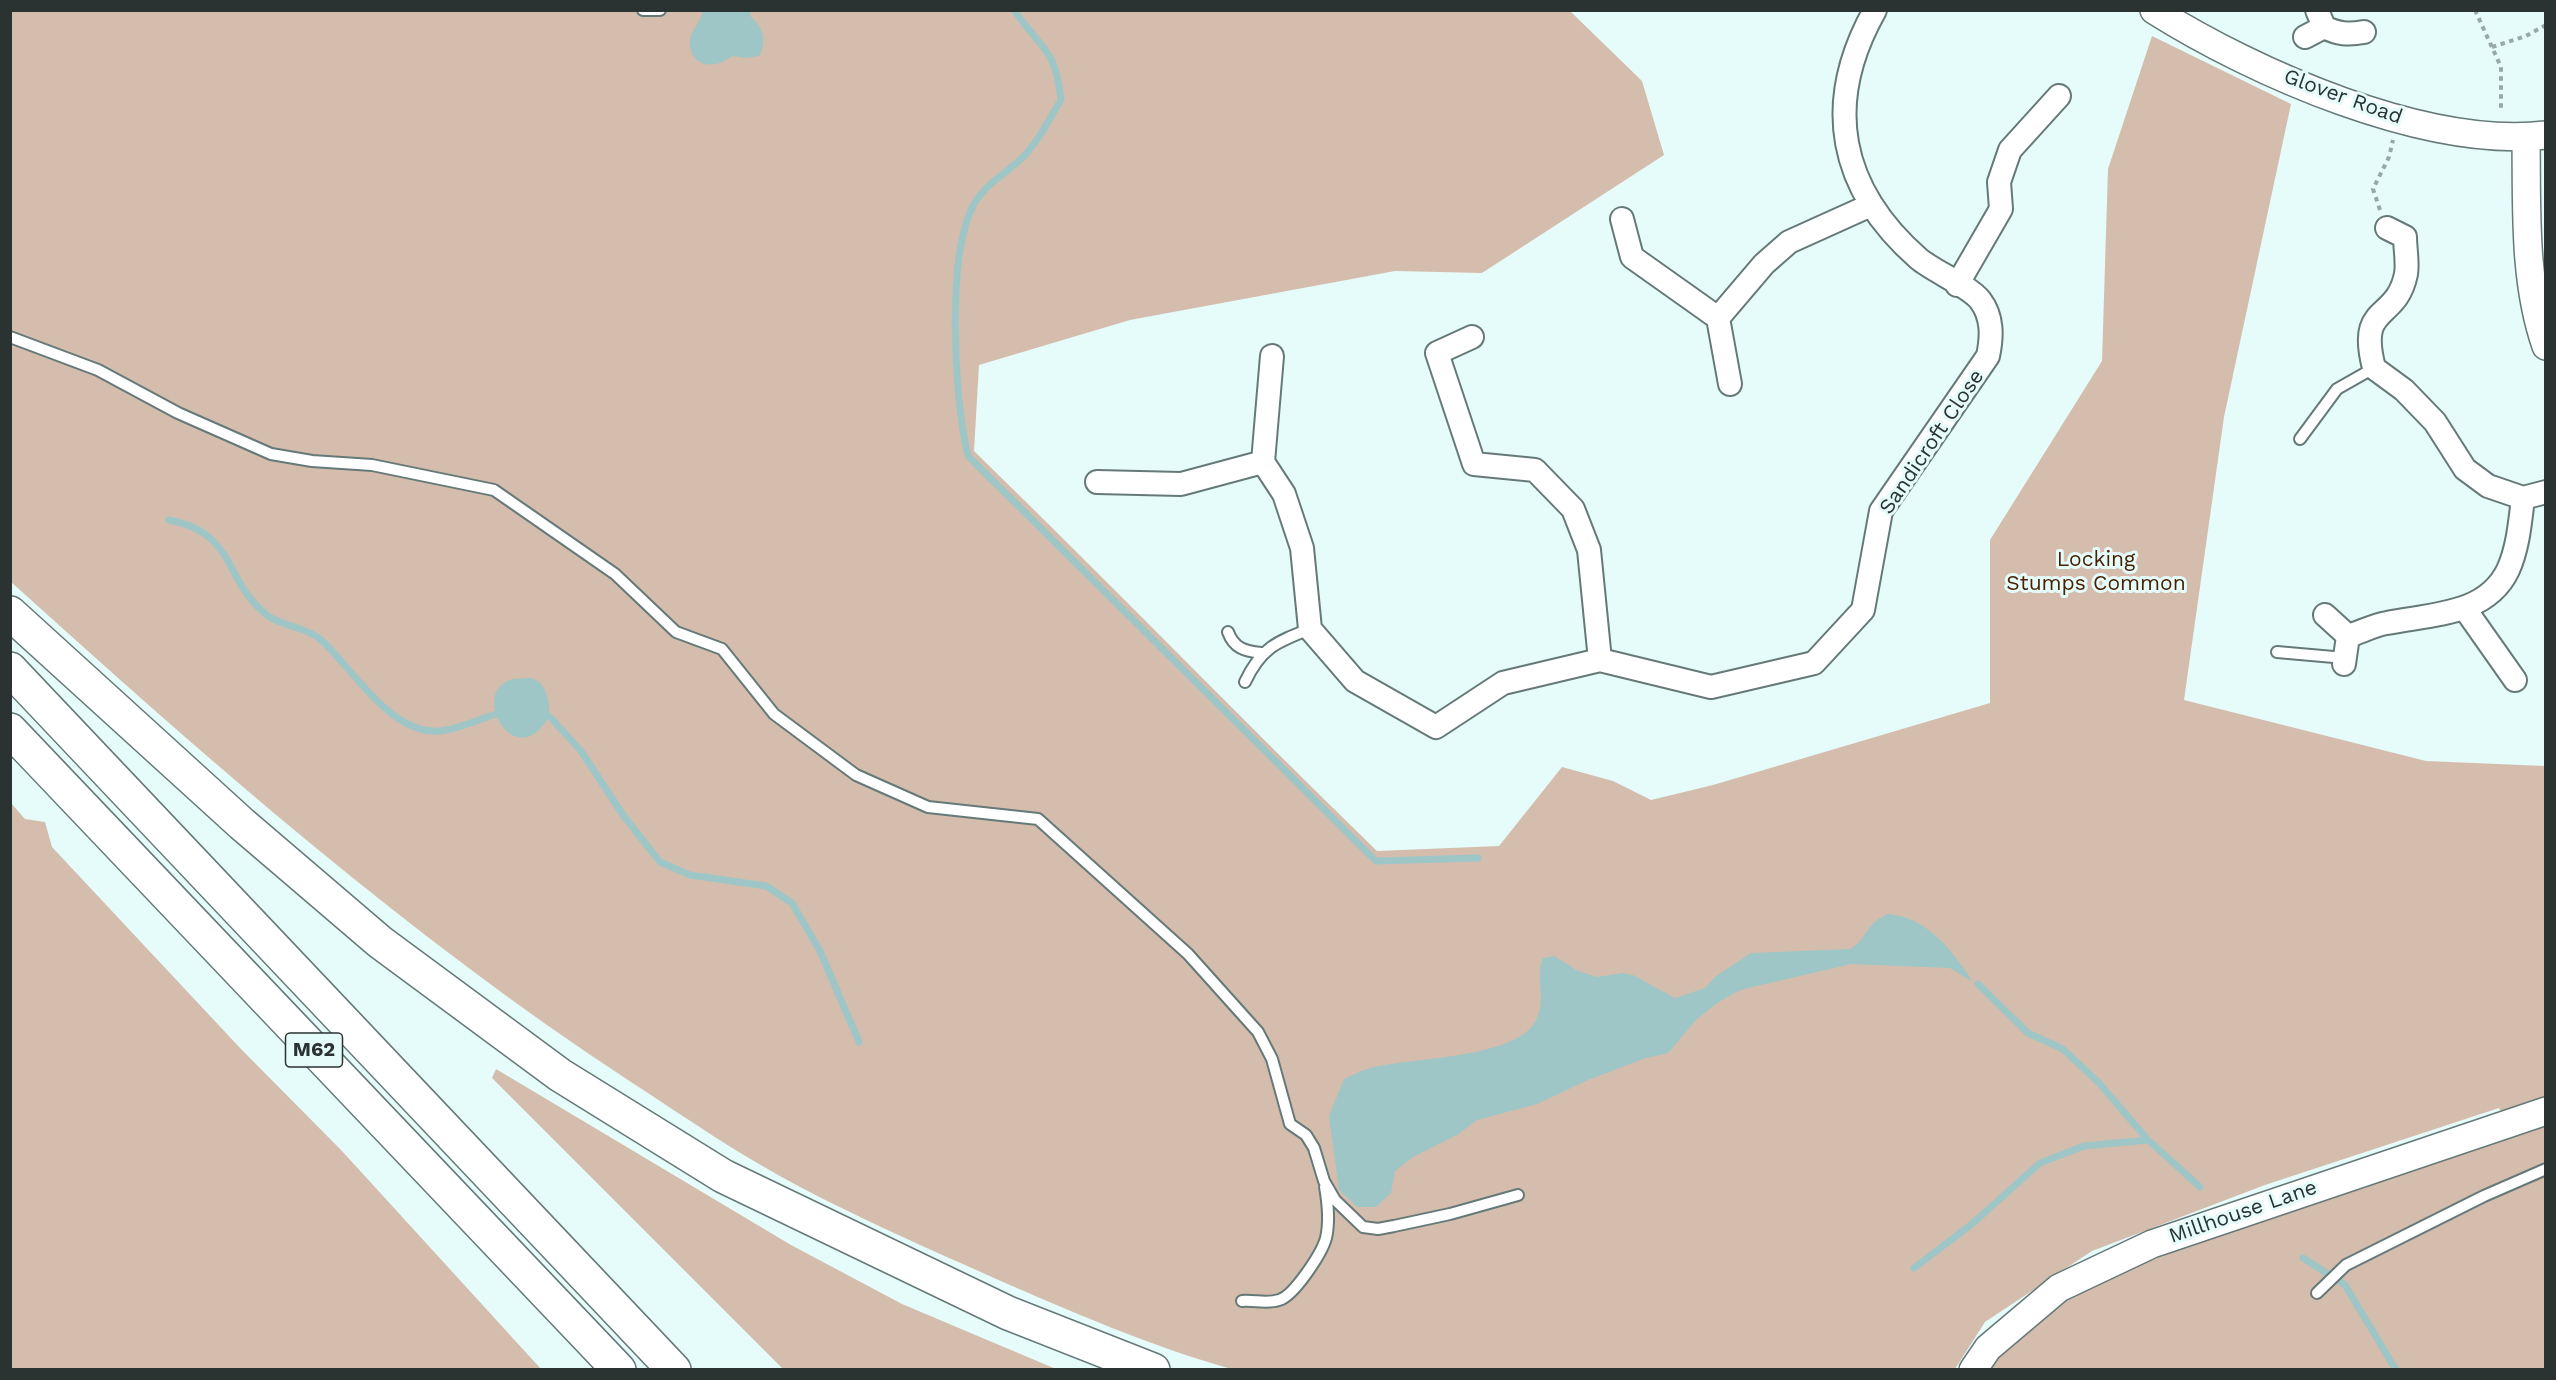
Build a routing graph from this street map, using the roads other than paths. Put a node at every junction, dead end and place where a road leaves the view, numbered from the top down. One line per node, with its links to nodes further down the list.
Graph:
1 (644, 10): 2 (lane)
2 (660, 10)
3 (1875, 10): 9 (street, Sandicroft Close)
4 (2154, 10): 8 (street, Glover Road)
5 (2315, 25): 6 (street)
6 (2364, 32)
7 (2059, 96): 12 (street)
8 (2524, 137): 13 (street)
9 (1870, 205): 12 (street, Sandicroft Close); 14 (street)
10 (1622, 219): 14 (street)
11 (2387, 228): 19 (street)
12 (1957, 285): 34 (street, Sandicroft Close)
13 (2539, 286): 17 (street)
14 (1718, 318): 20 (street)
15 (10, 337): 41 (lane)
16 (1472, 337): 34 (street)
17 (2546, 346)
18 (1272, 356): 22 (street)
19 (2374, 368): 21 (lane); 25 (street)
20 (1730, 384)
21 (2300, 439)
22 (1263, 462): 23 (street); 29 (street)
23 (1097, 482)
24 (2546, 492): 25 (street)
25 (2523, 498): 26 (street)
26 (2465, 609): 33 (street); 36 (street)
27 (10, 613): 47 (highway)
28 (2325, 615): 33 (street)
29 (1310, 629): 32 (lane); 34 (street, Sandicroft Close)
30 (1228, 632): 32 (lane)
31 (2277, 652): 33 (lane)
32 (1261, 653): 37 (lane)
33 (2346, 653)
34 (1600, 660)
35 (10, 669): 46 (highway, M62)
36 (2515, 680)
37 (1245, 682)
38 (10, 730): 45 (highway, M62)
39 (2546, 1111): 48 (street, Millhouse Lane)
40 (2546, 1169): 43 (lane)
41 (1324, 1181): 42 (lane); 44 (lane)
42 (1518, 1195)
43 (2317, 1293)
44 (1242, 1301)
45 (619, 1370)
46 (674, 1370)
47 (1153, 1370)
48 (1973, 1370)

